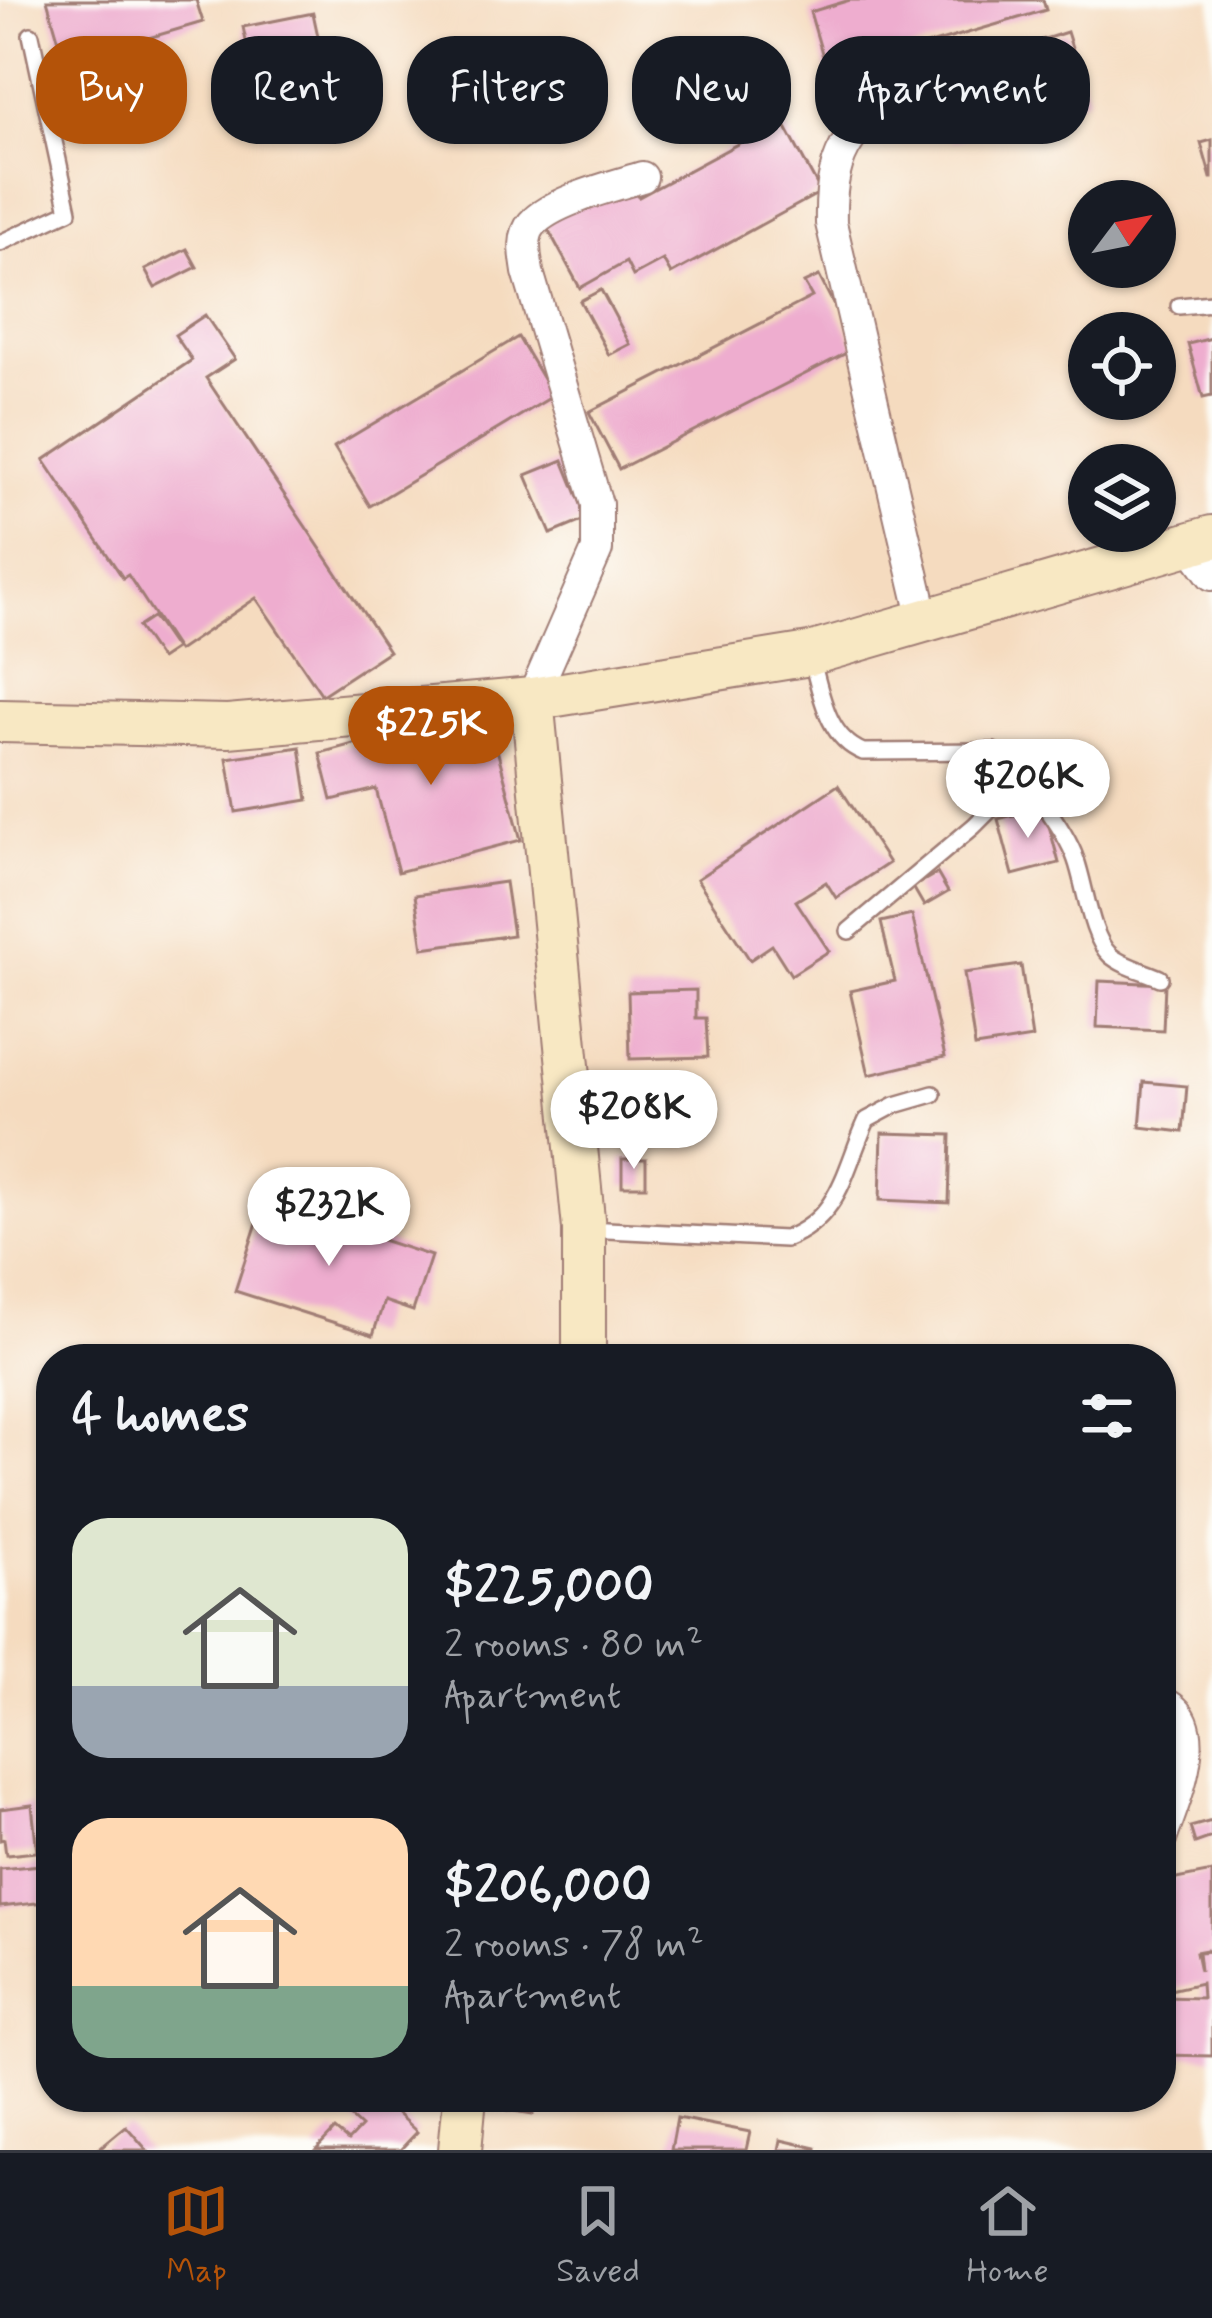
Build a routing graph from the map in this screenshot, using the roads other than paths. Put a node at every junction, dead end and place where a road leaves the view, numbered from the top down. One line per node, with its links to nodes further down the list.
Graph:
1 (31, 34): 4 (lane)
2 (848, 144): 8 (street)
3 (642, 177): 10 (street)
4 (0, 243)
5 (1212, 303): 6 (lane)
6 (1179, 306)
7 (1204, 551): 8 (street)
8 (924, 620): 9 (street)
9 (810, 654): 10 (street); 12 (lane)
10 (532, 699): 11 (street); 16 (street)
11 (0, 722)
12 (1021, 779): 13 (lane); 14 (lane)
13 (849, 931)
14 (1160, 978)
15 (933, 1094): 16 (lane)
16 (584, 1229): 17 (street)
17 (584, 1344)
18 (1176, 1712): 19 (street)
19 (1176, 1794)
20 (464, 2112): 21 (street)
21 (460, 2150)

